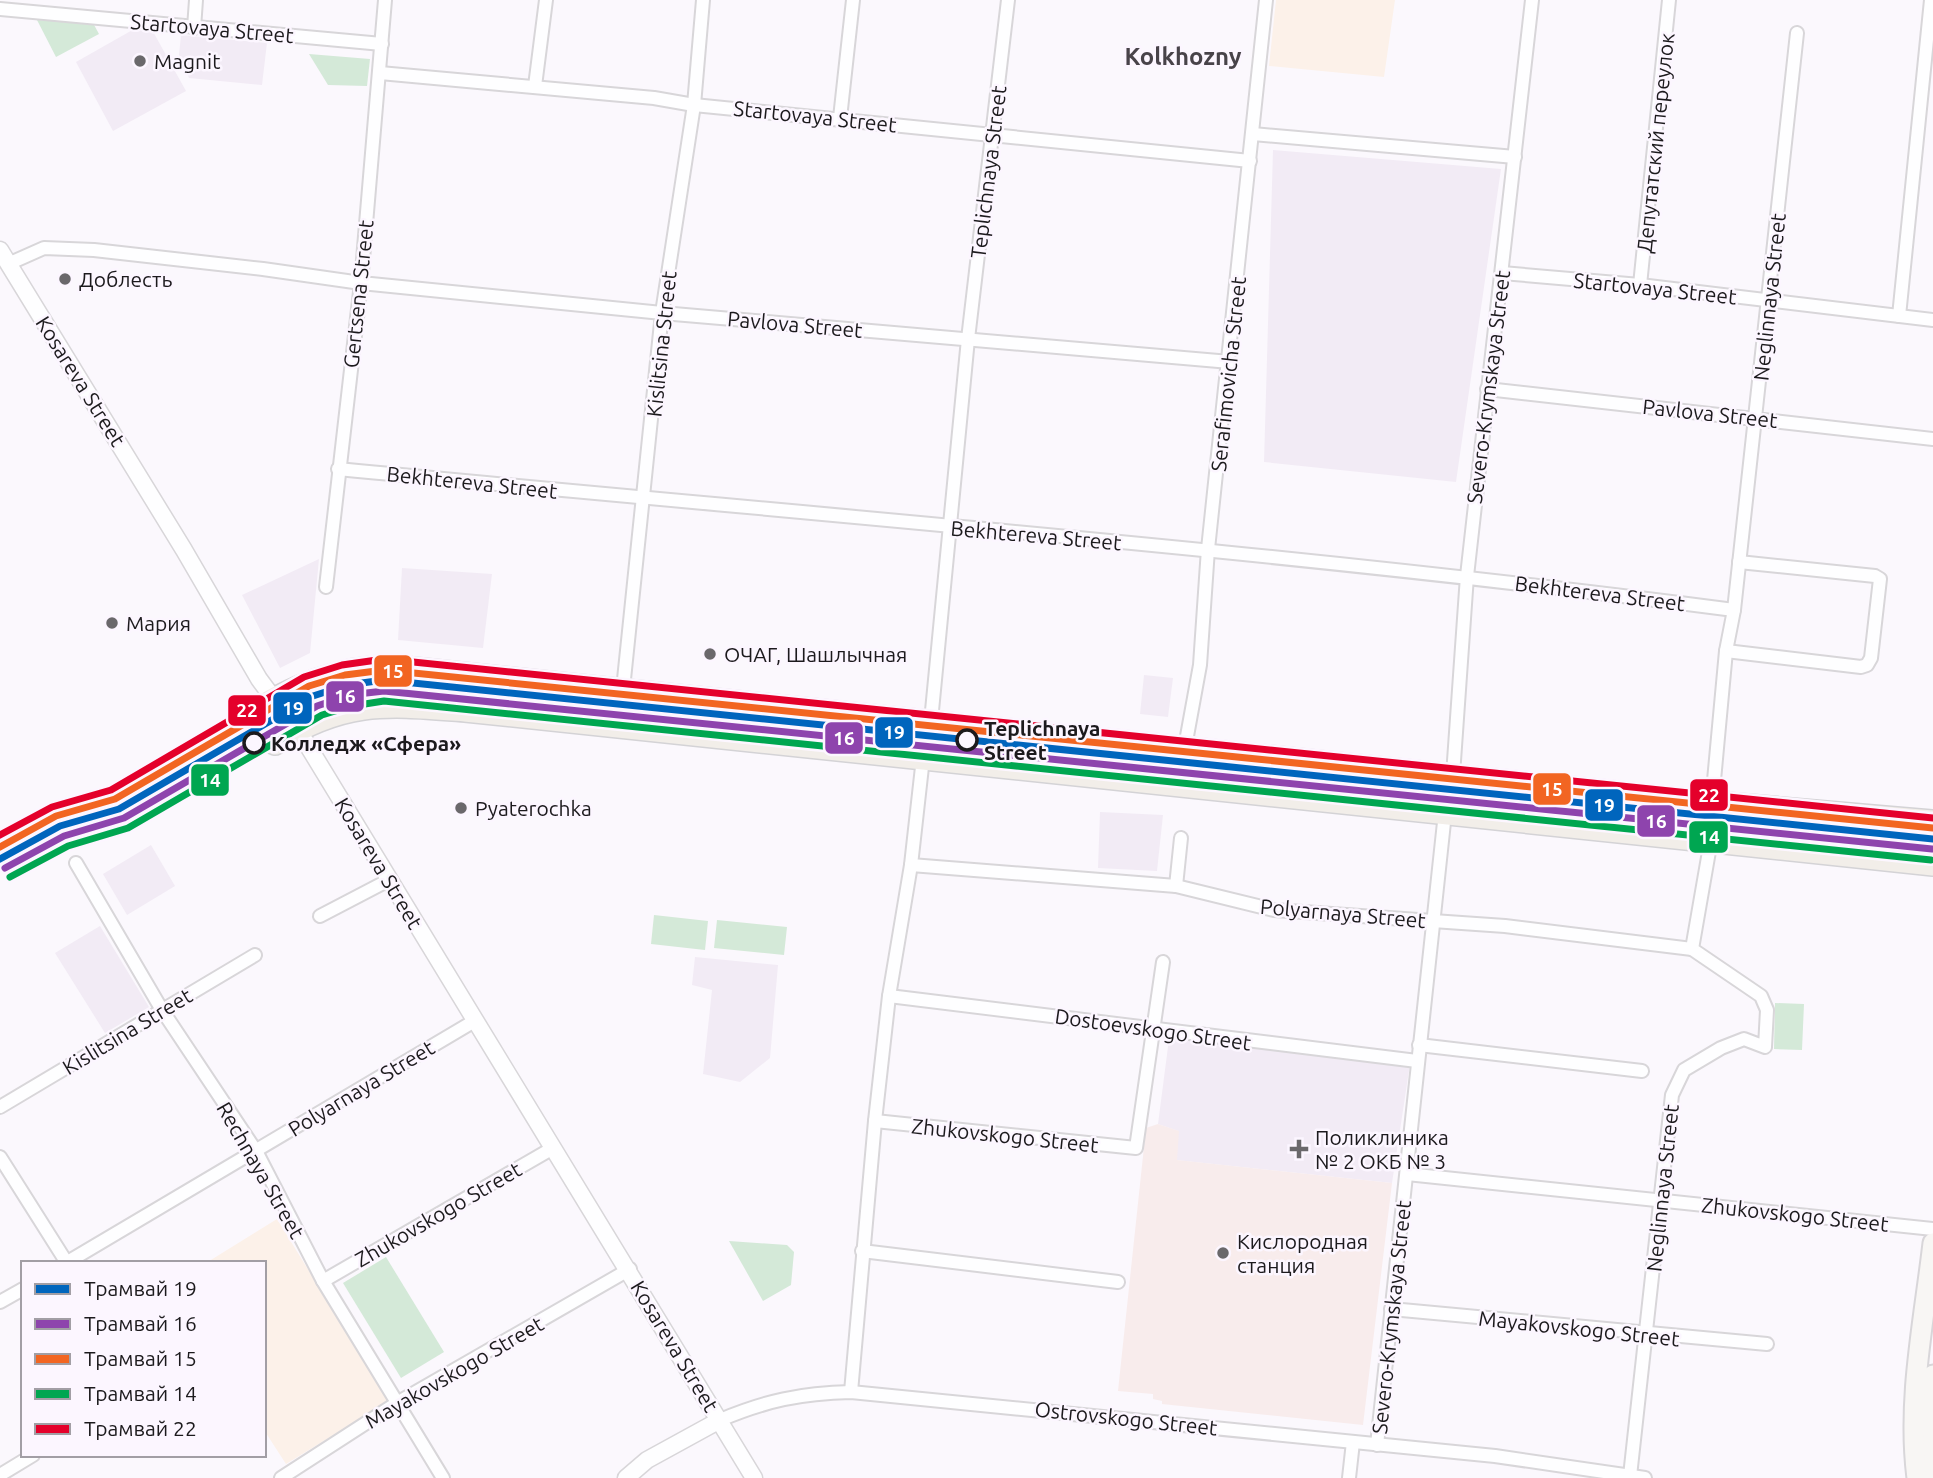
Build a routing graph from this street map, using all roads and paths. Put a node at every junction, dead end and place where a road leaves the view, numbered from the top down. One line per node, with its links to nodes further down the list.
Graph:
1 (196, 0): 12 (street)
2 (385, 0): 14 (street, Gertsena Street)
3 (547, 0): 16 (street)
4 (703, 0): 17 (street, Kislitsina Street)
5 (853, 0): 18 (street)
6 (1008, 0): 20 (street, Teplichnaya Street)
7 (1266, 0): 19 (street, Serafimovicha Street)
8 (1532, 0): 21 (street, Severo-Krymskaya Street)
9 (1670, 0): 26 (street, Депутатский переулок)
10 (1931, 0): 29 (street)
11 (0, 9): 12 (street, Startovaya Street)
12 (194, 28): 14 (street, Startovaya Street)
13 (1797, 33): 27 (street, Neglinnaya Street)
14 (382, 44): 15 (street, Gertsena Street)
15 (380, 73): 16 (street, Startovaya Street); 25 (street, Gertsena Street)
16 (535, 86): 17 (street, Startovaya Street)
17 (694, 104): 18 (street, Startovaya Street); 28 (street, Kislitsina Street)
18 (840, 118): 20 (street, Startovaya Street)
19 (1253, 134): 21 (street); 22 (street, Serafimovicha Street)
20 (992, 135): 22 (street, Startovaya Street); 31 (street, Teplichnaya Street)
21 (1515, 157): 24 (street, Severo-Krymskaya Street)
22 (1250, 162): 32 (street, Serafimovicha Street)
23 (4, 257): 25 (street, Pavlova Street); 46 (street, Kosareva Street)
24 (1502, 273): 26 (street, Startovaya Street); 33 (street, Severo-Krymskaya Street)
25 (361, 283): 28 (street, Pavlova Street); 36 (street, Gertsena Street)
26 (1640, 285): 27 (street, Startovaya Street)
27 (1770, 301): 29 (street, Startovaya Street); 34 (street, Neglinnaya Street)
28 (662, 313): 31 (street, Pavlova Street); 37 (street, Kislitsina Street)
29 (1899, 316): 30 (street, Startovaya Street)
30 (1933, 320)
31 (968, 339): 32 (street, Pavlova Street); 38 (street, Teplichnaya Street)
32 (1230, 362): 39 (street, Serafimovicha Street)
33 (1487, 389): 34 (street, Pavlova Street); 41 (street, Severo-Krymskaya Street)
34 (1755, 418): 35 (street, Pavlova Street); 40 (street, Neglinnaya Street)
35 (1933, 439)
36 (338, 469): 37 (street, Bekhtereva Street); 42 (street, Gertsena Street)
37 (645, 499): 38 (street, Bekhtereva Street); 45 (street, Kislitsina Street)
38 (950, 528): 39 (street, Bekhtereva Street); 48 (street, Teplichnaya Street)
39 (1208, 549): 41 (street, Bekhtereva Street); 51 (street, Serafimovicha Street)
40 (1740, 562): 43 (street, Neglinnaya Street); 44 (street)
41 (1467, 576): 43 (street, Bekhtereva Street); 53 (street, Severo-Krymskaya Street)
42 (326, 587)
43 (1734, 610): 44 (street, Neglinnaya Street)
44 (1726, 651): 54 (street, Neglinnaya Street)
45 (622, 689): 46 (main road); 48 (main road)
46 (273, 698): 47 (main road); 49 (street, Kosareva Street)
47 (243, 716)
48 (931, 721): 51 (main road)
49 (297, 730): 50 (main road); 52 (main road); 62 (street, Kosareva Street)
50 (275, 744)
51 (1185, 747): 53 (main road)
52 (923, 758): 55 (main road); 60 (street)
53 (1453, 775): 54 (main road)
54 (1712, 802): 56 (main road)
55 (1445, 813): 58 (main road); 65 (street, Severo-Krymskaya Street)
56 (1933, 821)
57 (1181, 838): 63 (street)
58 (1711, 840): 61 (main road); 66 (street)
59 (76, 863): 70 (street, Rechnaya Street)
60 (911, 865): 63 (street, Polyarnaya Street); 69 (street)
61 (1933, 865)
62 (389, 880): 64 (street); 71 (street, Kosareva Street)
63 (1176, 886): 65 (street, Polyarnaya Street)
64 (320, 916)
65 (1433, 921): 66 (street, Polyarnaya Street); 73 (street, Severo-Krymskaya Street)
66 (1692, 949): 82 (street, Neglinnaya Street)
67 (254, 955): 70 (street, Kislitsina Street)
68 (1163, 962): 72 (street)
69 (890, 996): 72 (street, Dostoevskogo Street); 77 (street)
70 (162, 1010): 76 (street, Kislitsina Street); 79 (street, Rechnaya Street)
71 (475, 1020): 78 (street, Kosareva Street); 79 (street, Polyarnaya Street)
72 (1154, 1027): 74 (street, Dostoevskogo Street); 77 (street, Zhukovskogo Street)
73 (1419, 1045): 74 (street, Severo-Krymskaya Street); 75 (street)
74 (1417, 1061): 81 (street, Severo-Krymskaya Street)
75 (1642, 1072)
76 (0, 1107)
77 (875, 1121): 85 (street)
78 (553, 1148): 88 (street, Kosareva Street); 89 (street, Zhukovskogo Street)
79 (256, 1151): 87 (street, Polyarnaya Street); 89 (street, Rechnaya Street)
80 (0, 1157): 86 (street)
81 (1406, 1174): 82 (street, Zhukovskogo Street); 93 (street, Severo-Krymskaya Street)
82 (1663, 1199): 83 (street, Zhukovskogo Street); 94 (street, Neglinnaya Street)
83 (1933, 1229)
84 (1933, 1243): 112 (main road)
85 (862, 1251): 90 (street); 97 (street)
86 (66, 1261)
87 (70, 1261)
88 (630, 1269): 98 (street, Mayakovskogo Street); 99 (street, Kosareva Street)
89 (323, 1281): 98 (street, Rechnaya Street)
90 (1118, 1282)
91 (21, 1290): 92 (street)
92 (0, 1302)
93 (1391, 1309): 94 (street, Mayakovskogo Street); 101 (street, Severo-Krymskaya Street)
94 (1645, 1335): 95 (street, Mayakovskogo Street); 105 (street, Neglinnaya Street)
95 (1767, 1344)
96 (1933, 1375): 104 (main road)
97 (850, 1392): 99 (street, Ostrovskogo Street); 100 (street, Ostrovskogo Street)
98 (397, 1403): 106 (street, Mayakovskogo Street); 107 (street, Rechnaya Street)
99 (720, 1420): 108 (street, Ostrovskogo Street); 109 (street, Kosareva Street)
100 (1353, 1442): 101 (street, Ostrovskogo Street); 110 (street, Severo-Krymskaya Street)
101 (1377, 1445): 105 (street, Ostrovskogo Street)
102 (30, 1457): 103 (street)
103 (0, 1475)
104 (1933, 1475)
105 (1630, 1476): 111 (street, Ostrovskogo Street)
106 (281, 1478)
107 (443, 1478)
108 (626, 1478)
109 (754, 1478)
110 (1349, 1478)
111 (1645, 1478)
112 (1917, 1478)

